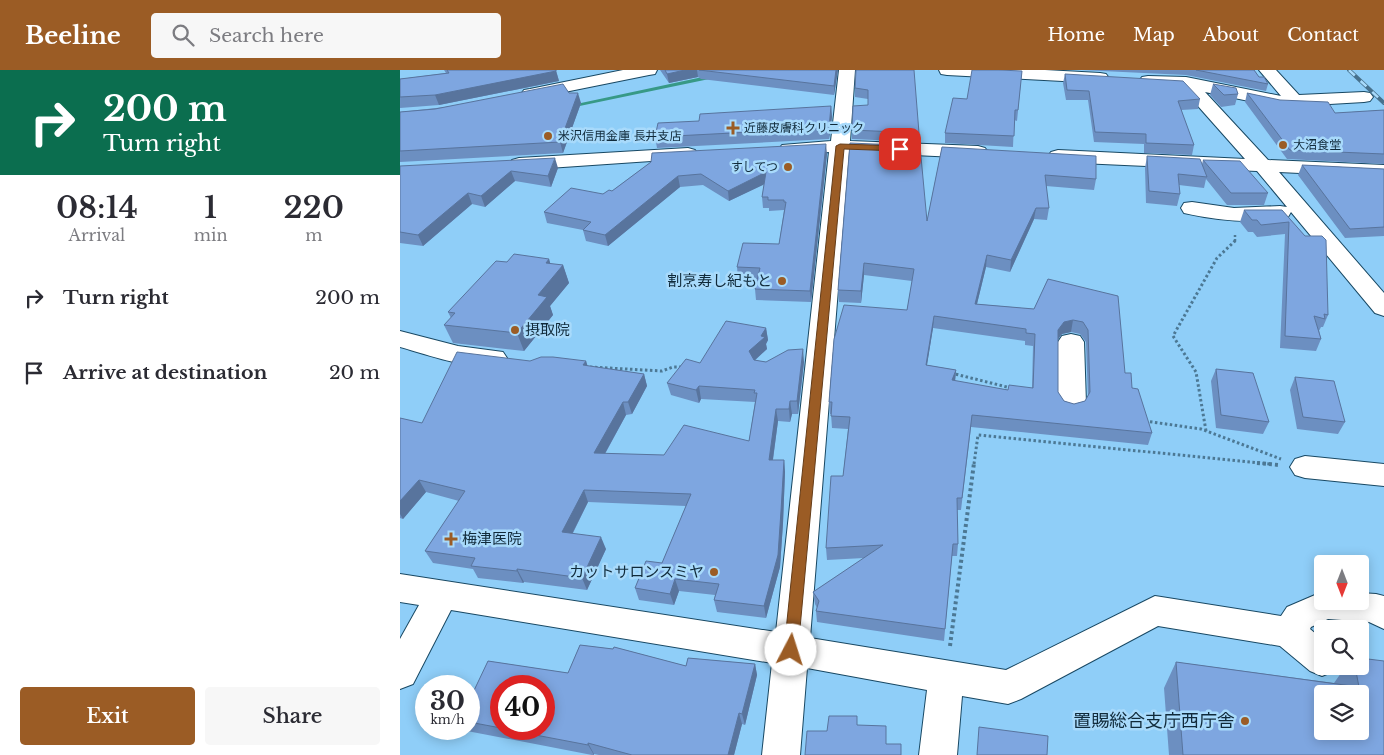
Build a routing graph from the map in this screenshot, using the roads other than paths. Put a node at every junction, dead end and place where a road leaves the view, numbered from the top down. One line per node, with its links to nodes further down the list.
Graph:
1 (650, 70): 5 (street)
2 (847, 70): 12 (street)
3 (947, 70): 7 (street)
4 (1268, 70): 11 (street)
5 (580, 77): 9 (street)
6 (1181, 77): 8 (street); 11 (street); 18 (street)
7 (1115, 79)
8 (1134, 80)
9 (516, 97)
10 (1364, 97): 11 (street)
11 (1294, 100)
12 (840, 146): 13 (street); 15 (street); 33 (street)
13 (771, 150)
14 (711, 153): 17 (street)
15 (1000, 153)
16 (1039, 155): 18 (street)
17 (504, 164)
18 (1262, 165): 19 (street); 21 (street)
19 (1384, 170)
20 (1192, 208): 21 (street)
21 (1302, 212): 22 (street)
22 (1384, 308)
23 (400, 339): 25 (street)
24 (1070, 342): 26 (street)
25 (515, 361)
26 (1072, 404)
27 (1305, 467): 28 (street)
28 (1384, 475)
29 (400, 588): 30 (street)
30 (442, 594): 33 (street); 35 (street)
31 (1384, 614): 32 (street)
32 (1289, 632): 34 (street); 36 (street)
33 (791, 650): 36 (street); 37 (street)
34 (1314, 653)
35 (400, 673)
36 (946, 677): 38 (street)
37 (781, 755)
38 (938, 755)

